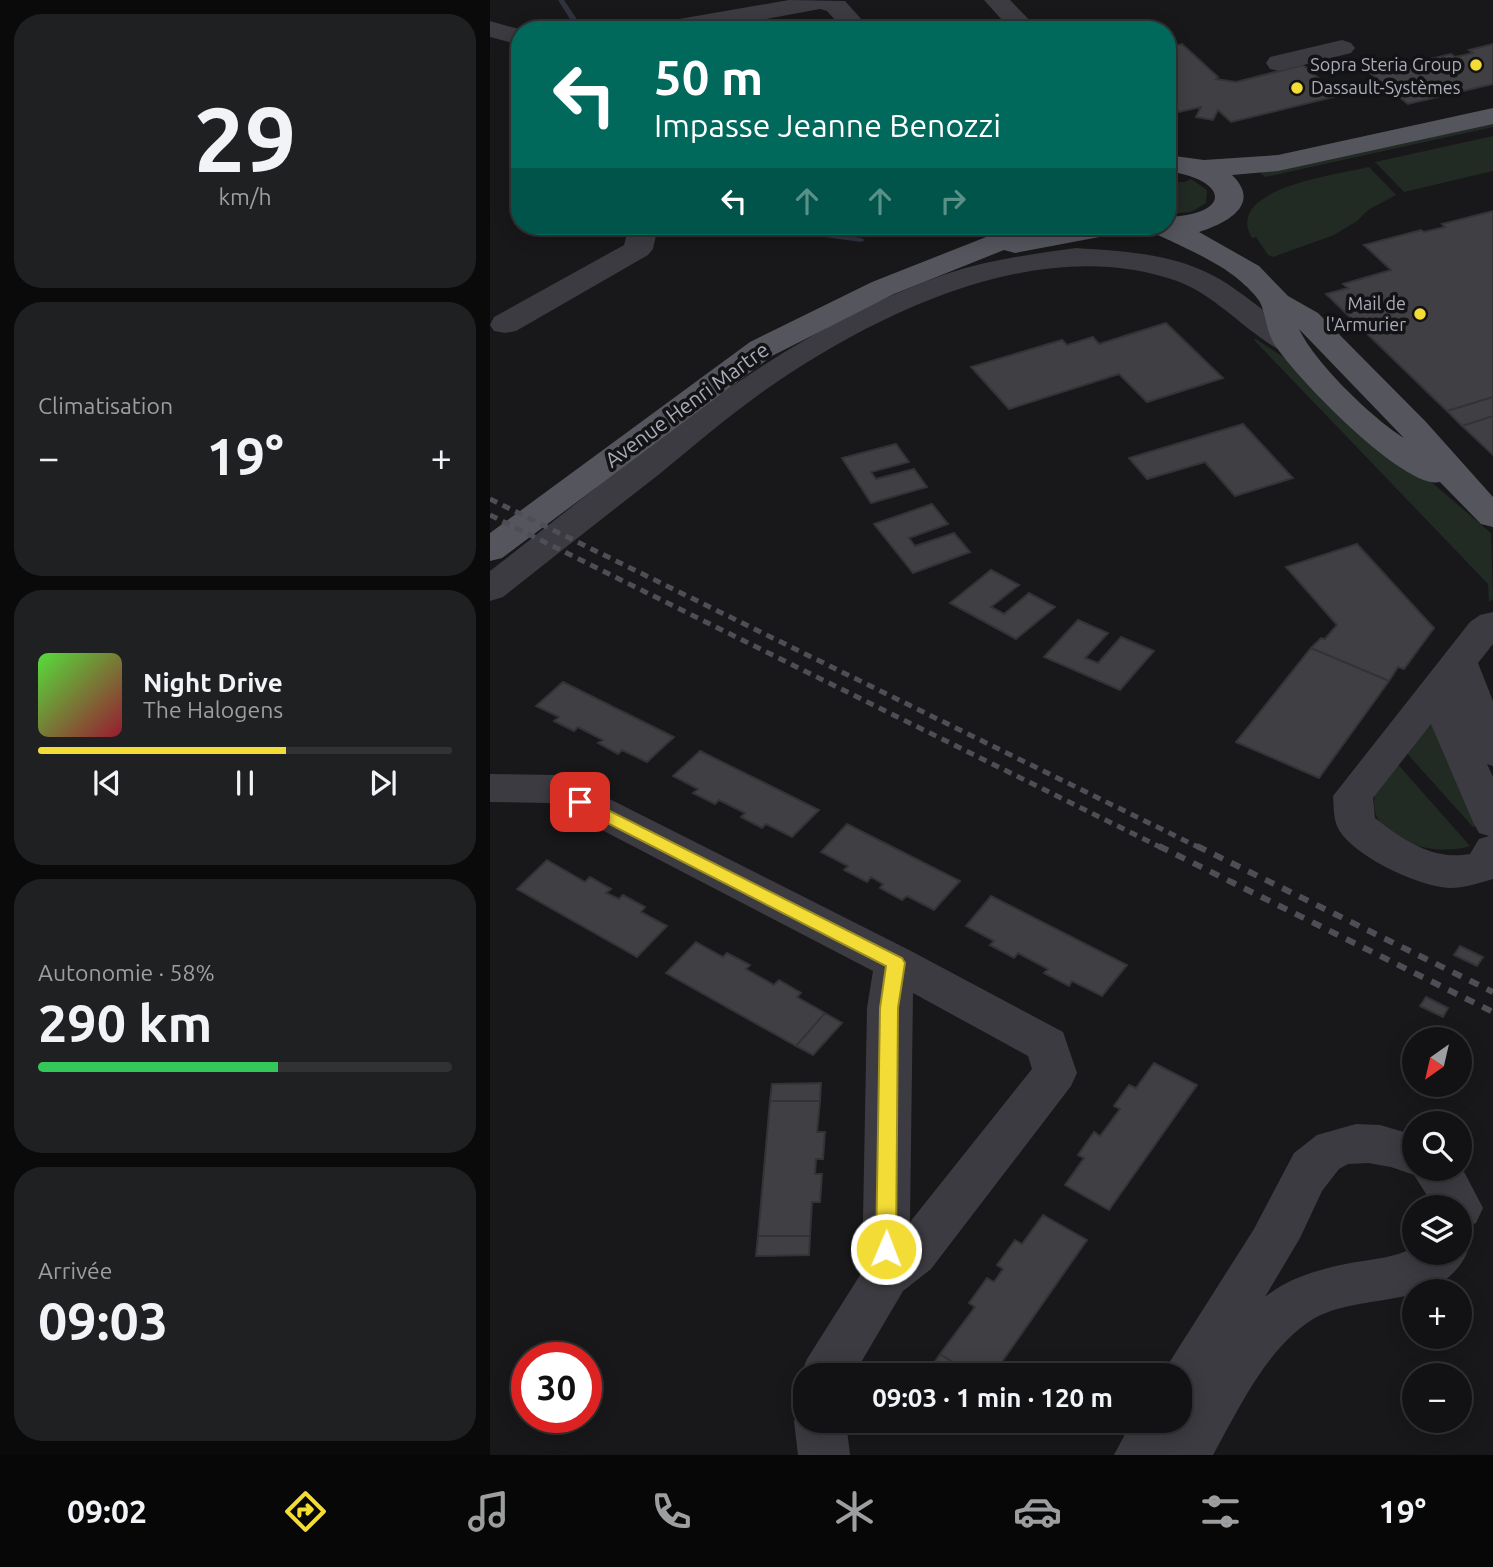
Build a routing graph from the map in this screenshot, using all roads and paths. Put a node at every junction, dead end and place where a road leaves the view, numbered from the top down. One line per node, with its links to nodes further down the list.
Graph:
1 (996, 0): 5 (street)
2 (784, 4): 3 (street); 4 (street)
3 (704, 21)
4 (851, 21)
5 (1017, 21)
6 (490, 29): 7 (street)
7 (511, 35)
8 (1342, 48): 9 (street)
9 (1279, 63)
10 (1493, 116): 12 (main road)
11 (1493, 130): 13 (main road)
12 (1179, 163): 13 (main road)
13 (1228, 205): 14 (main road); 20 (main road)
14 (1176, 227)
15 (1176, 232): 20 (main road)
16 (641, 235): 22 (street)
17 (1018, 235): 19 (main road, Avenue Henri Martre)
18 (1059, 235): 19 (main road, Avenue Henri Martre)
19 (975, 253): 26 (main road, Avenue Henri Martre)
20 (1248, 272): 21 (main road)
21 (1277, 302): 23 (main road); 24 (main road)
22 (505, 324)
23 (1289, 342): 24 (main road); 27 (street)
24 (1467, 492): 25 (main road)
25 (1493, 516)
26 (490, 550)
27 (490, 589)
28 (1473, 654): 29 (street); 31 (street); 32 (street)
29 (1493, 752)
30 (490, 788): 33 (street)
31 (1493, 822)
32 (1493, 850)
33 (896, 963): 36 (street); 36 (street)
34 (1402, 1149): 38 (street)
35 (1427, 1265): 43 (street)
36 (886, 1276): 37 (street)
37 (833, 1363)
38 (1192, 1371)
39 (821, 1433): 41 (street)
40 (1154, 1433): 42 (street)
41 (824, 1455)
42 (1140, 1455)
43 (1184, 1455)

